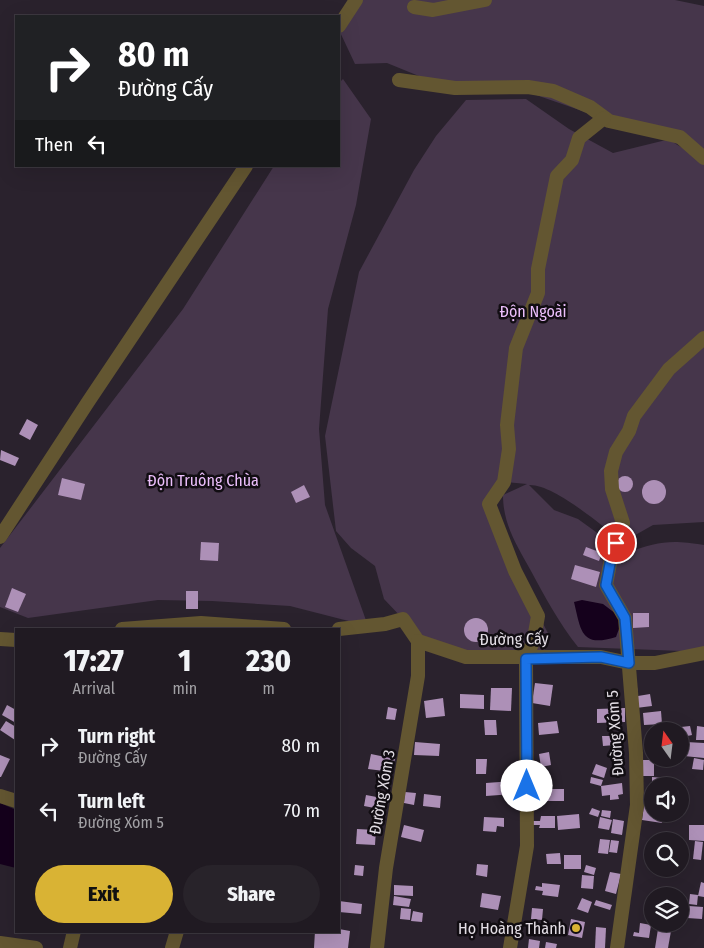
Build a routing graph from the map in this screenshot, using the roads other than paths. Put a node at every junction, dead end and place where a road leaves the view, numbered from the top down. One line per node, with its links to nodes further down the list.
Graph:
1 (356, 0): 4 (street)
2 (486, 0): 3 (street)
3 (414, 7)
4 (340, 24)
5 (399, 80): 6 (street)
6 (604, 118): 7 (street); 19 (street)
7 (704, 158)
8 (245, 167): 10 (street)
9 (704, 338): 20 (street, Đường Xóm 5)
10 (0, 538)
11 (241, 626): 12 (street); 13 (street)
12 (132, 628)
13 (270, 628)
14 (340, 629): 17 (street)
15 (0, 639): 16 (street)
16 (15, 640)
17 (418, 641): 19 (street, Đường Cấy); 29 (street, Đường Xóm 3)
18 (704, 653): 20 (street, Đường Cấy)
19 (526, 659): 20 (street, Đường Cấy); 30 (street)
20 (629, 663): 31 (street, Đường Xóm 5)
21 (0, 796): 22 (street)
22 (15, 801)
23 (74, 933): 27 (street)
24 (176, 933): 28 (street)
25 (0, 944): 26 (street)
26 (36, 948)
27 (70, 948)
28 (172, 948)
29 (377, 948)
30 (510, 948)
31 (617, 948)

